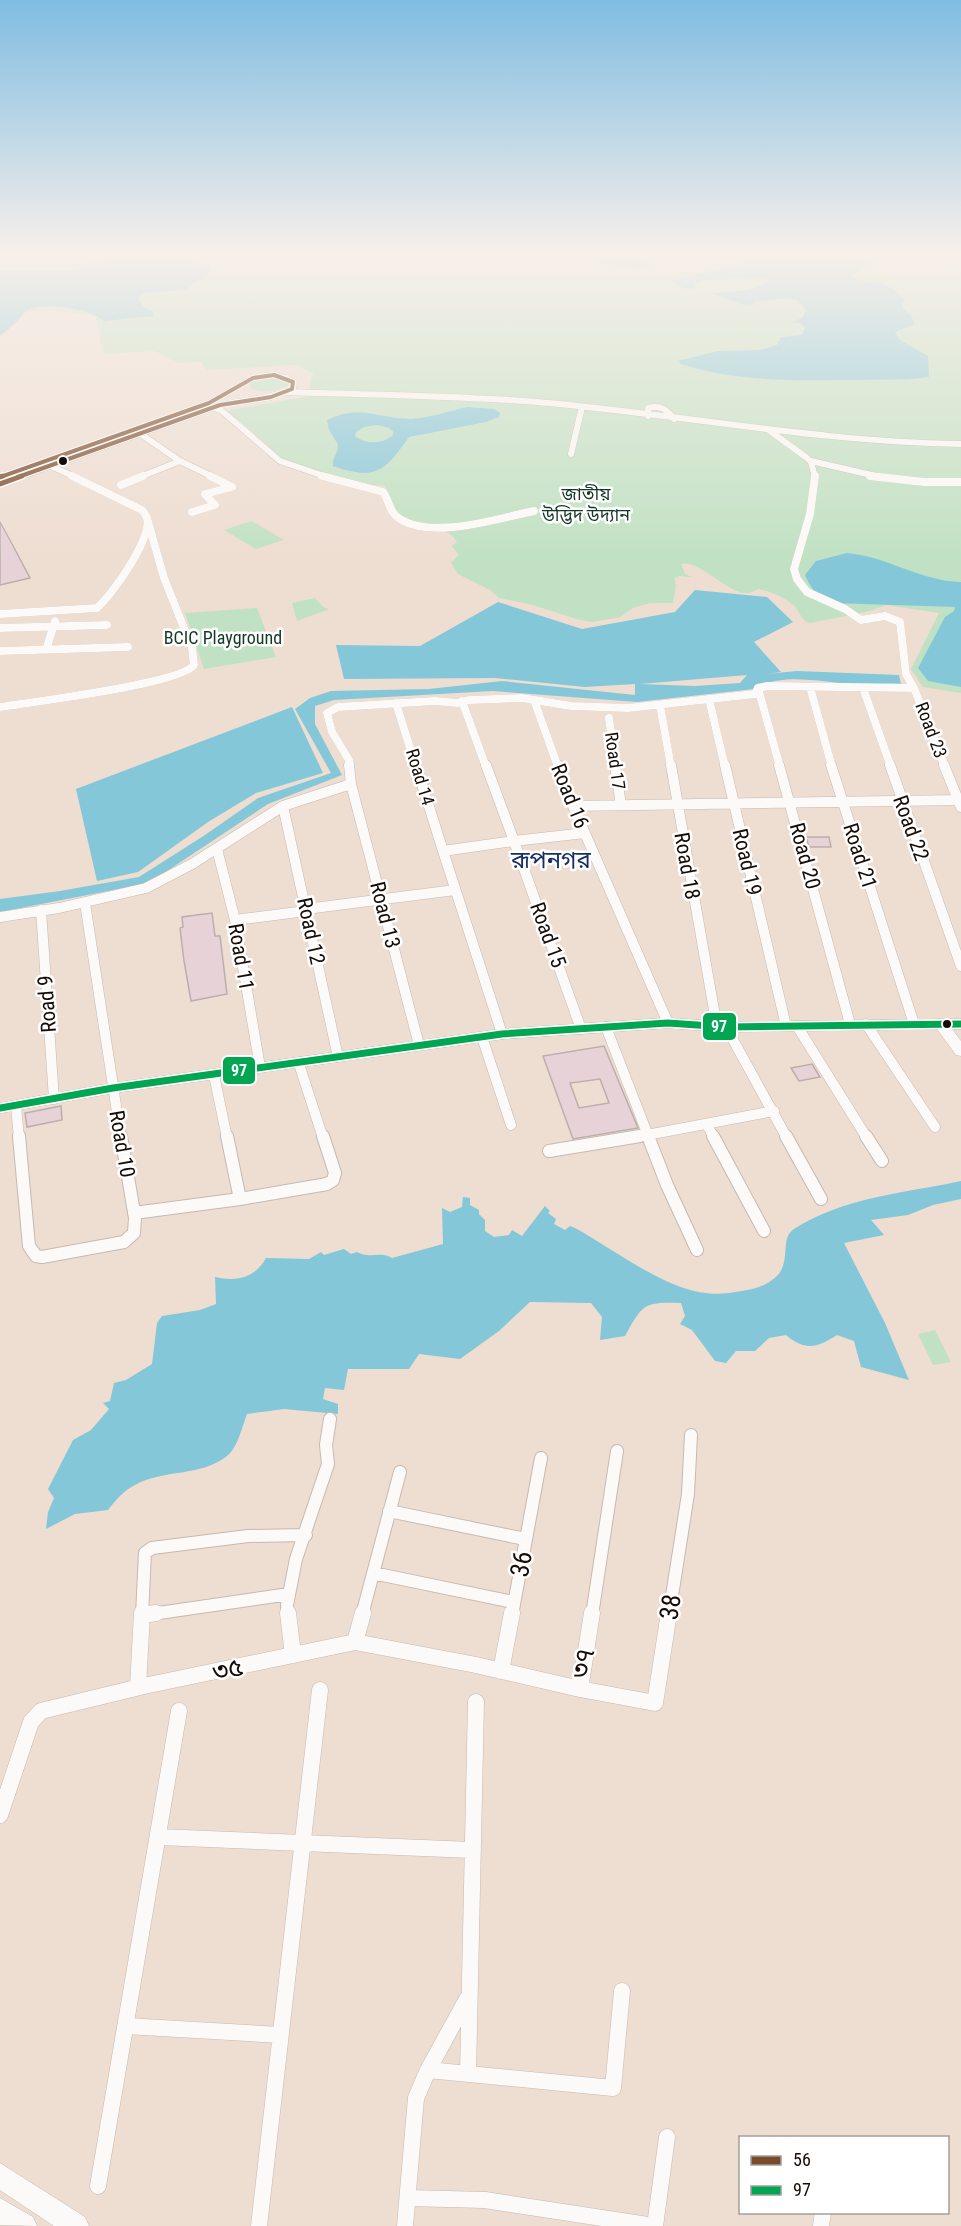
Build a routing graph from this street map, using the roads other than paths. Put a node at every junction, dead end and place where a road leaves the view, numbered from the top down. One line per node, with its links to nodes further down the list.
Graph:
1 (287, 392): 2 (main road); 2 (main road); 3 (street)
2 (215, 405): 7 (main road); 12 (main road); 17 (street)
3 (582, 407): 4 (street); 9 (street)
4 (648, 416): 5 (street); 5 (street)
5 (674, 419): 6 (street)
6 (770, 431): 8 (street); 11 (street)
7 (142, 435): 10 (street); 12 (main road)
8 (961, 444)
9 (571, 454)
10 (180, 461): 16 (street); 18 (street)
11 (811, 461): 14 (street); 31 (street, Road 23)
12 (47, 464): 13 (main road); 15 (main road); 19 (street)
13 (0, 477)
14 (961, 482)
15 (0, 484)
16 (121, 485)
17 (534, 511)
18 (192, 512)
19 (147, 518): 20 (street); 37 (street)
20 (57, 612): 21 (street); 23 (street)
21 (0, 614)
22 (107, 625): 23 (street)
23 (54, 626): 24 (street); 26 (street)
24 (0, 628)
25 (128, 647): 26 (street)
26 (46, 650): 27 (street)
27 (0, 651)
28 (810, 687): 29 (street); 30 (street); 40 (street, Road 21)
29 (758, 688): 32 (street); 42 (street, Road 20)
30 (863, 688): 31 (street); 41 (street, Road 22)
31 (914, 688): 43 (street, Road 23)
32 (709, 699): 36 (street); 45 (street, Road 19)
33 (534, 700): 34 (street); 36 (street); 48 (street, Road 16)
34 (462, 701): 35 (street); 50 (street, Road 15)
35 (396, 703): 39 (street, Road 13); 52 (street, Road 14)
36 (660, 705): 44 (street, Road 18)
37 (0, 707)
38 (609, 718): 46 (street, Road 17)
39 (351, 784): 47 (street); 54 (street, Road 13)
40 (843, 801): 41 (street); 42 (street); 64 (street, Road 21)
41 (901, 801): 43 (street); 60 (street, Road 22)
42 (790, 802): 45 (street); 62 (street, Road 20)
43 (960, 802)
44 (676, 803): 45 (street); 46 (street); 68 (street, Road 18)
45 (733, 803): 67 (street, Road 19)
46 (621, 805): 48 (street)
47 (283, 806): 51 (street); 57 (street, Road 12)
48 (573, 806): 49 (street, Road 16)
49 (585, 833): 50 (street); 61 (street, Road 16)
50 (514, 841): 52 (street); 70 (street, Road 15)
51 (217, 849): 55 (street); 59 (street, Road 11)
52 (443, 851): 53 (street, Road 14)
53 (455, 890): 54 (street); 71 (street)
54 (381, 900): 57 (street); 73 (street, Road 13)
55 (85, 903): 56 (street); 79 (street, Road 10)
56 (41, 910): 58 (street); 80 (street, Road 9)
57 (306, 910): 59 (street); 75 (street, Road 12)
58 (0, 917)
59 (235, 920): 77 (street, Road 11)
60 (961, 966)
61 (668, 1023): 68 (main road); 69 (main road)
62 (850, 1024): 63 (main road); 67 (main road)
63 (866, 1024): 64 (main road); 86 (street)
64 (914, 1024): 65 (main road)
65 (941, 1024): 66 (main road); 74 (main road)
66 (961, 1024)
67 (792, 1026): 68 (main road); 89 (street, Road 19)
68 (721, 1027): 83 (street, Road 18)
69 (606, 1028): 70 (main road); 87 (street)
70 (581, 1029): 71 (main road)
71 (502, 1034): 72 (main road)
72 (482, 1037): 73 (main road); 84 (street)
73 (419, 1045): 75 (main road)
74 (961, 1051)
75 (338, 1057): 76 (main road)
76 (299, 1064): 77 (main road); 90 (street)
77 (260, 1067): 78 (main road)
78 (214, 1075): 79 (main road); 90 (street)
79 (113, 1088): 80 (main road); 92 (street, Road 10)
80 (54, 1099): 81 (main road)
81 (16, 1106): 82 (main road); 92 (street, Road 10)
82 (0, 1108)
83 (774, 1111): 85 (street); 91 (street, Road 18)
84 (511, 1125)
85 (707, 1125): 87 (street); 93 (street)
86 (935, 1127)
87 (648, 1135): 88 (street); 94 (street)
88 (549, 1151)
89 (882, 1161)
90 (240, 1199): 92 (street)
91 (821, 1199)
92 (134, 1213)
93 (764, 1231)
94 (697, 1250)
95 (330, 1419): 101 (street)
96 (692, 1435): 111 (street, 38)
97 (617, 1450): 111 (street, ৩৭)
98 (541, 1458): 102 (street, 36)
99 (400, 1472): 100 (street)
100 (389, 1511): 102 (street); 103 (street)
101 (306, 1535): 104 (street); 106 (street)
102 (525, 1539): 105 (street, 36)
103 (373, 1573): 105 (street); 107 (street)
104 (289, 1594): 106 (street); 108 (street)
105 (513, 1602): 109 (street, 36)
106 (142, 1615): 110 (street)
107 (355, 1642): 108 (street, ৩৫); 109 (street, ৩৭)
108 (292, 1655): 110 (street, ৩৫)
109 (501, 1671): 111 (street, ৩৭)
110 (138, 1687): 115 (street, ৩৫)
111 (580, 1689)
112 (320, 1690): 117 (street)
113 (476, 1702): 118 (street)
114 (179, 1711): 116 (street)
115 (0, 1815)
116 (159, 1837): 117 (street); 121 (street)
117 (302, 1843): 118 (street); 122 (street)
118 (471, 1850): 120 (street)
119 (622, 1991): 124 (street)
120 (469, 1996): 123 (street); 124 (street)
121 (126, 2025): 122 (street); 127 (street)
122 (280, 2035): 132 (street)
123 (428, 2070): 124 (street); 128 (street)
124 (468, 2074)
125 (667, 2137): 134 (street)
126 (0, 2175): 131 (main road)
127 (98, 2186)
128 (408, 2198): 133 (street); 134 (street)
129 (0, 2210): 130 (main road)
130 (24, 2226)
131 (76, 2226)
132 (259, 2226)
133 (405, 2226)
134 (655, 2226)

